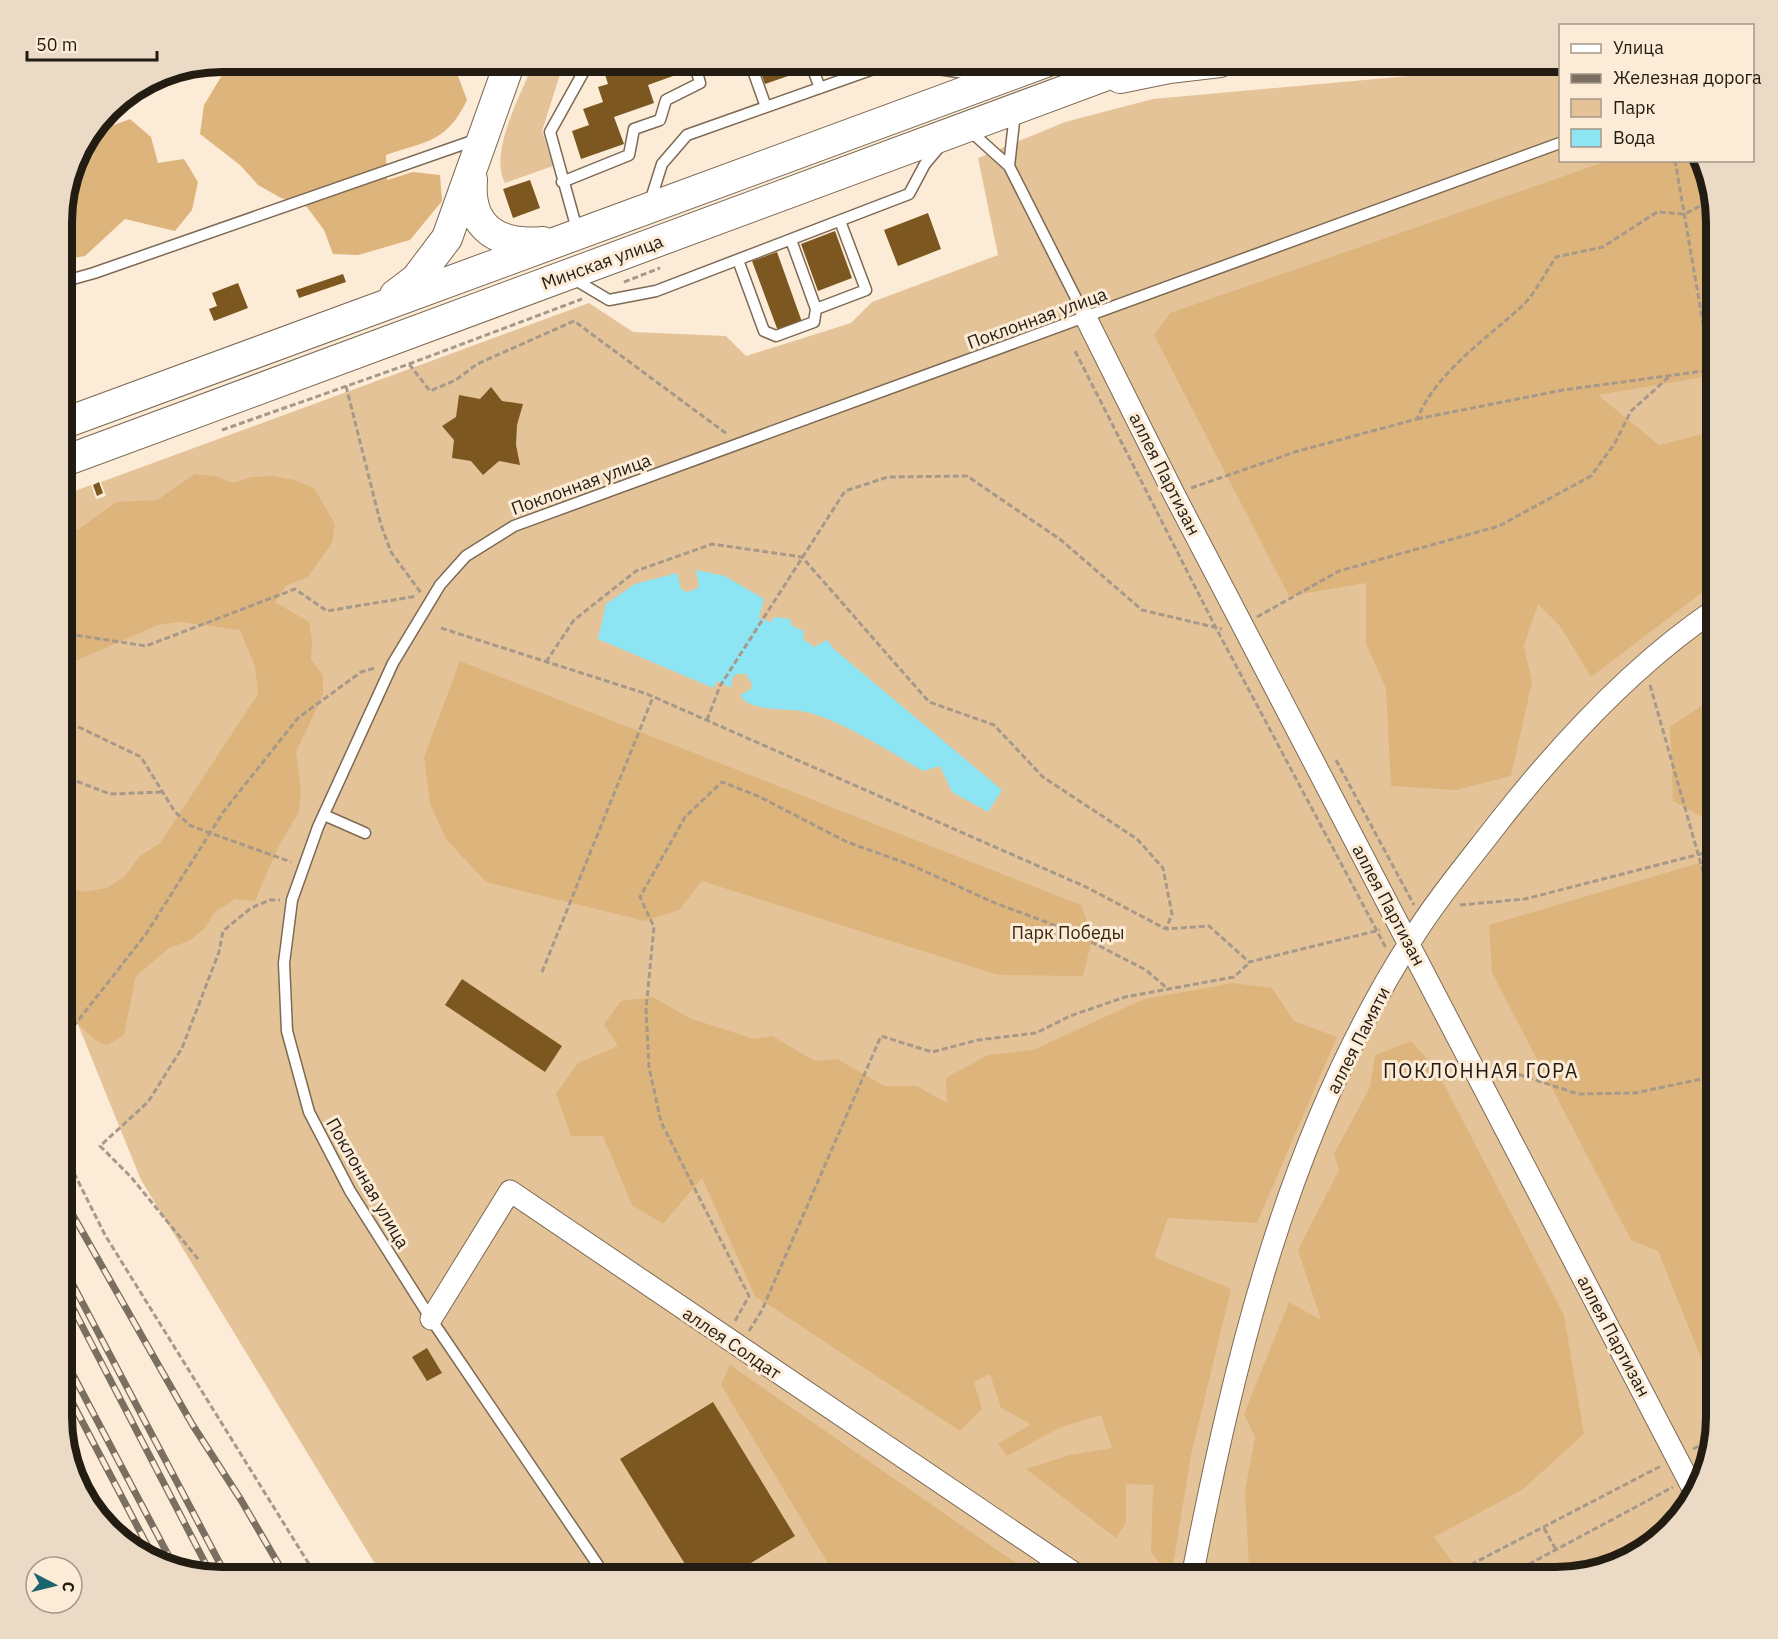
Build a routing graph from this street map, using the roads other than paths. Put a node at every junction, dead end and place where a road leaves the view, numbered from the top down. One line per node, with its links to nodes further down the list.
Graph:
1 (507, 72): 17 (main road)
2 (583, 72): 21 (lane)
3 (697, 72): 21 (lane)
4 (754, 72): 14 (lane)
5 (814, 72): 12 (lane)
6 (865, 72): 12 (lane)
7 (958, 72): 11 (lane)
8 (1017, 72): 11 (main road, Минская улица)
9 (1114, 72): 13 (main road, Минская улица)
10 (1150, 72): 13 (main road)
11 (999, 78): 22 (main road, Минская улица)
12 (820, 88): 14 (lane)
13 (1062, 91): 15 (main road, Минская улица)
14 (766, 107): 22 (lane)
15 (1015, 108): 16 (main road, Минская улица); 19 (lane)
16 (958, 130): 19 (lane); 23 (lane); 27 (main road, Минская улица)
17 (484, 137): 20 (main road); 28 (lane)
18 (1559, 143): 31 (lane, Поклонная улица)
19 (1009, 166): 31 (lane)
20 (473, 171): 24 (main road); 29 (main road)
21 (562, 182): 24 (lane)
22 (648, 208): 24 (main road, Минская улица)
23 (840, 221): 25 (lane); 30 (lane)
24 (570, 237): 29 (main road, Минская улица)
25 (791, 240): 26 (lane); 30 (lane)
26 (738, 260): 27 (lane); 30 (lane)
27 (566, 275): 33 (main road, Минская улица)
28 (72, 279)
29 (379, 307): 32 (main road, Минская улица)
30 (816, 309)
31 (1086, 318): 35 (lane, Поклонная улица); 37 (street, аллея Партизан)
32 (72, 420)
33 (72, 458)
34 (1706, 617): 37 (street, аллея Памяти)
35 (324, 815): 36 (lane); 38 (lane, Поклонная улица)
36 (365, 833)
37 (1405, 934): 39 (street, аллея Партизан); 42 (street, аллея Памяти)
38 (431, 1319): 40 (lane, Поклонная улица); 41 (street, аллея Солдат)
39 (1691, 1485)
40 (599, 1567)
41 (1064, 1567)
42 (1194, 1567)

